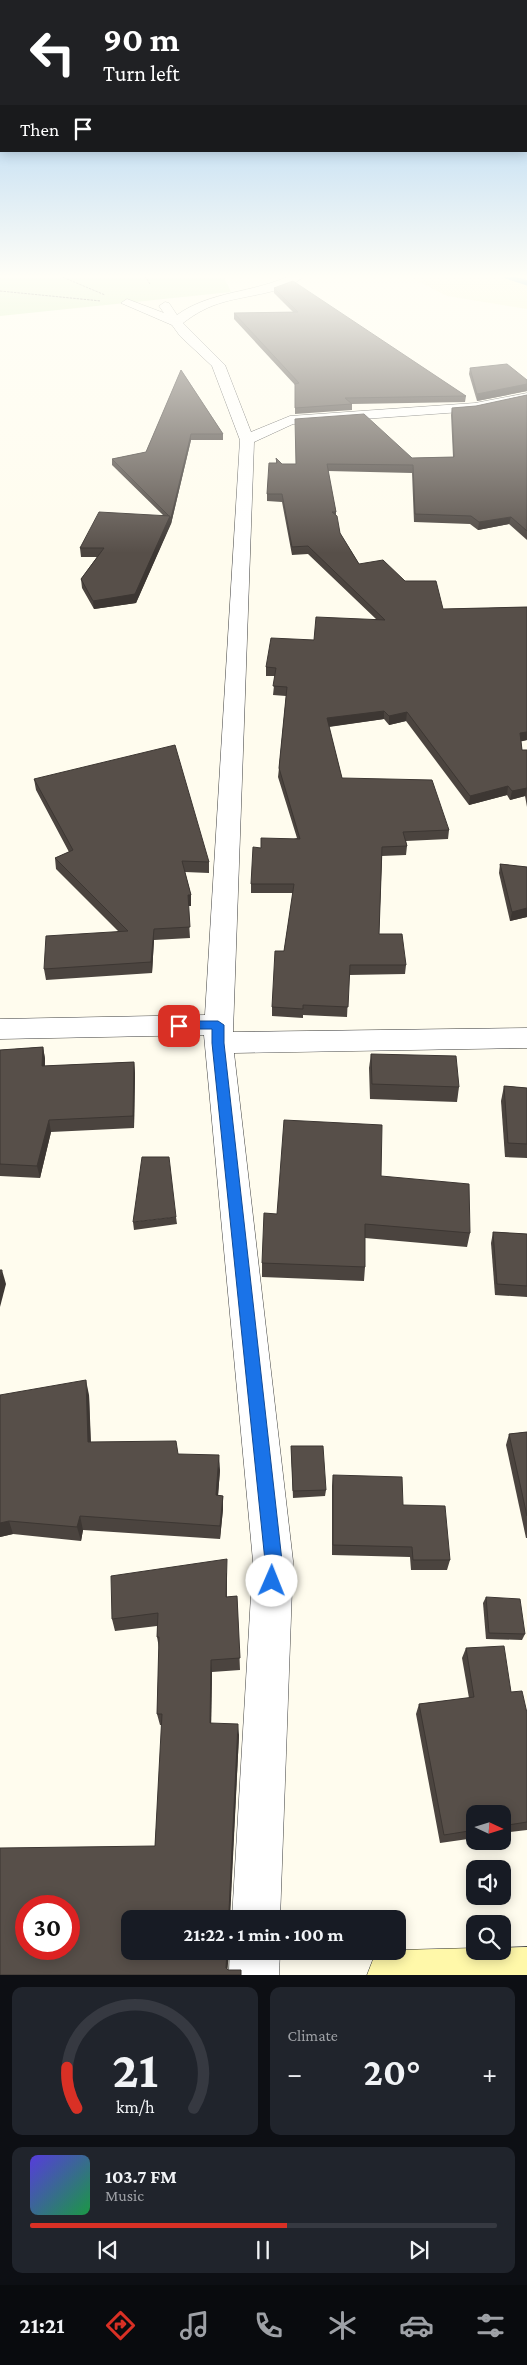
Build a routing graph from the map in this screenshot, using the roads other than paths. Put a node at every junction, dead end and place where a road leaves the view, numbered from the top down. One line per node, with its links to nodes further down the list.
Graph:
1 (219, 368): 3 (street)
2 (527, 397): 3 (street)
3 (247, 440): 5 (street)
4 (0, 1029): 5 (street)
5 (218, 1034): 6 (street); 7 (street)
6 (527, 1038)
7 (256, 1910)
8 (255, 1960): 10 (street)
9 (527, 1972): 11 (main road)
10 (254, 1975)
11 (392, 1975)

